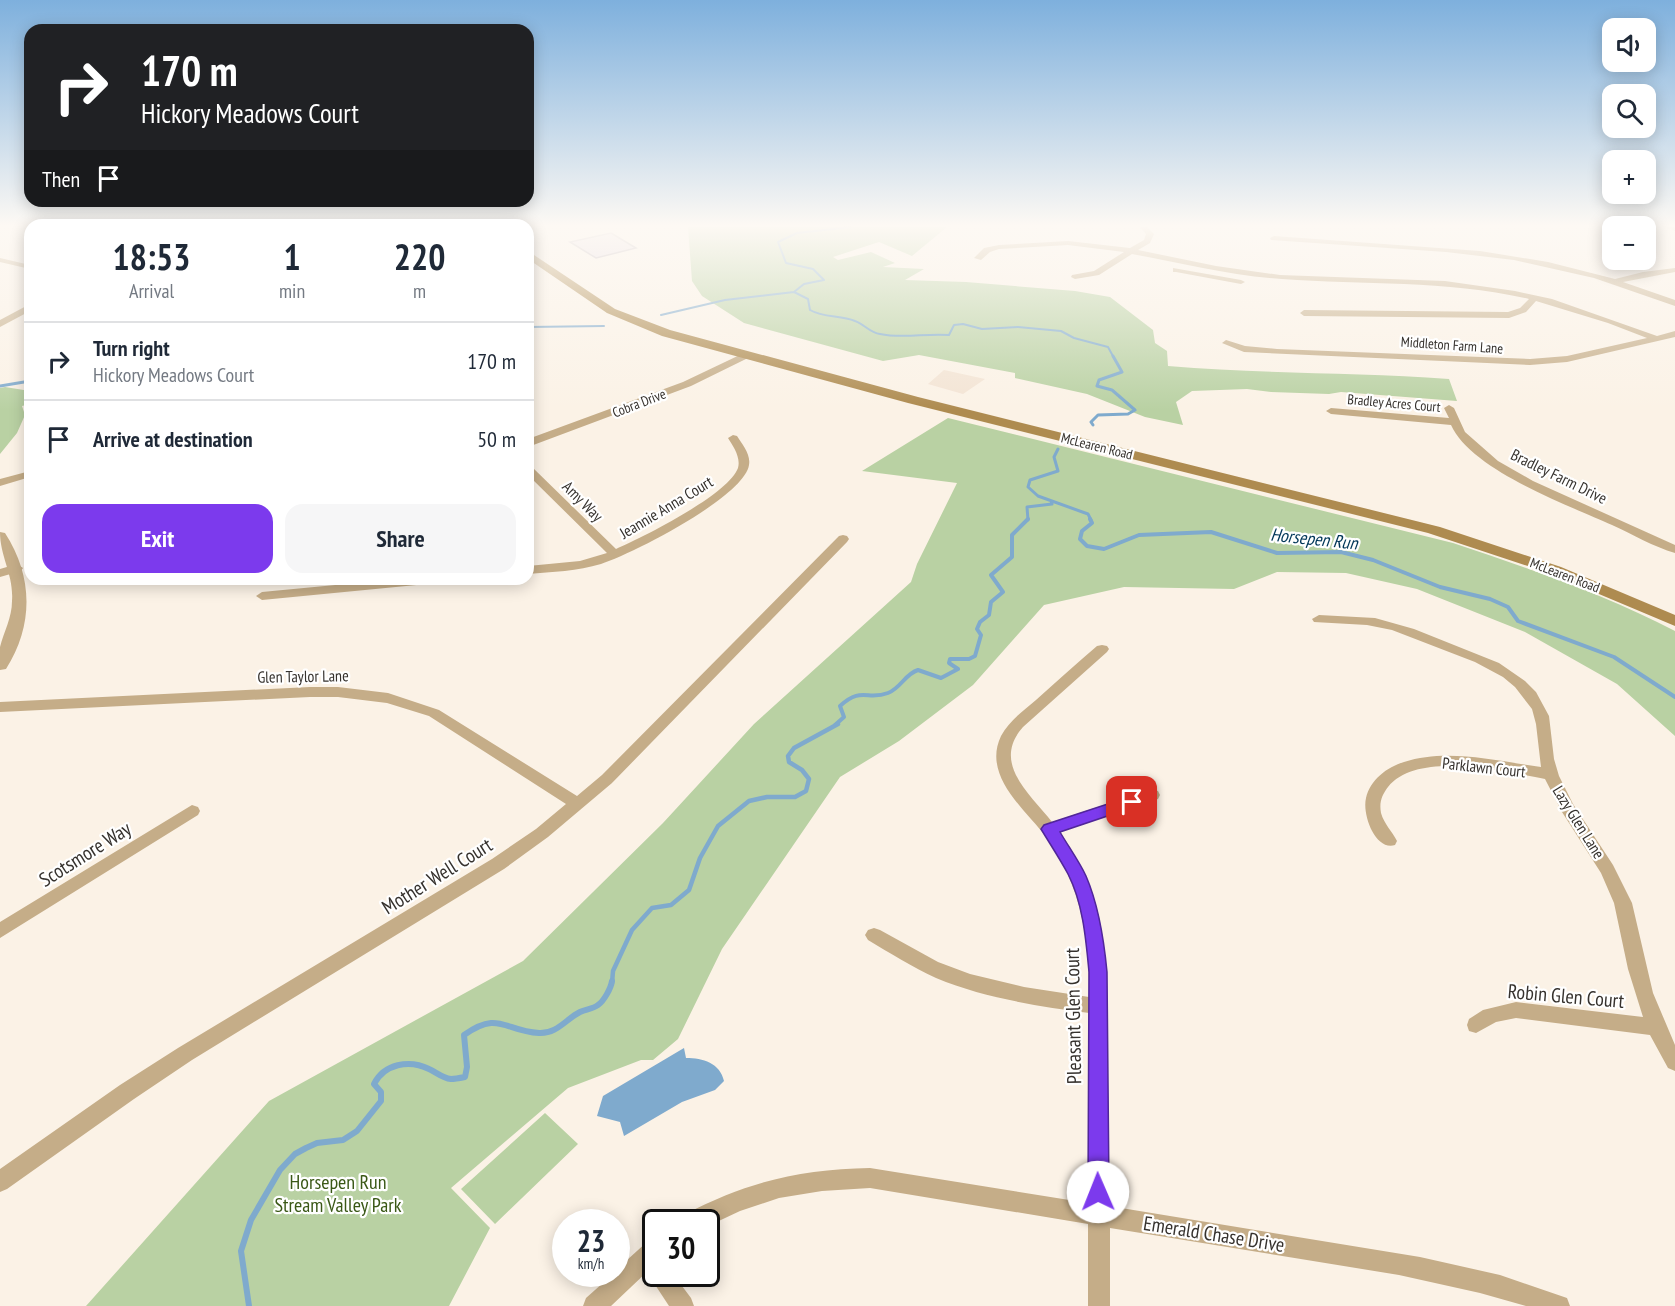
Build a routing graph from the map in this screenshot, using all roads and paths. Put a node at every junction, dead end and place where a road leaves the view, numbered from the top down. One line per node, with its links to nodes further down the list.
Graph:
1 (576, 288): 12 (main road, McLearen Road)
2 (1474, 288): 4 (street)
3 (1635, 288): 5 (street)
4 (1534, 298): 7 (street); 10 (street)
5 (1675, 303)
6 (24, 310): 8 (street)
7 (1304, 313)
8 (0, 324)
9 (1675, 334): 10 (street, Middleton Farm Lane)
10 (1655, 338): 11 (street, Middleton Farm Lane)
11 (1226, 343)
12 (746, 354): 17 (street, Cobra Drive); 31 (main road, McLearen Road)
13 (1449, 408): 15 (street, Bradley Farm Drive)
14 (1331, 411): 15 (street, Bradley Acres Court)
15 (1454, 422): 23 (street, Bradley Farm Drive)
16 (733, 438): 24 (street, Jeannie Anna Court)
17 (534, 441)
18 (24, 476): 20 (street)
19 (534, 476): 24 (street, Amy Way)
20 (0, 483)
21 (0, 536): 25 (street)
22 (843, 539): 37 (street, Mother Well Court)
23 (1674, 548)
24 (615, 555): 26 (street, Jeannie Anna Court)
25 (23, 566): 27 (street); 33 (street)
26 (534, 569)
27 (0, 573)
28 (375, 585): 29 (street)
29 (262, 596)
30 (1319, 619): 35 (street, Lazy Glen Lane)
31 (1675, 621)
32 (1102, 649): 39 (street, Pleasant Glen Court)
33 (0, 665)
34 (0, 707): 37 (street, Glen Taylor Lane)
35 (1550, 774): 40 (street, Parklawn Court); 45 (street, Lazy Glen Lane)
36 (1152, 795): 39 (street)
37 (578, 804): 47 (street, Mother Well Court)
38 (192, 811): 41 (street, Scotsmore Way)
39 (1050, 829): 43 (street, Pleasant Glen Court)
40 (1389, 842)
41 (0, 931)
42 (874, 935): 43 (street)
43 (1097, 1006): 49 (street, Pleasant Glen Court)
44 (1476, 1025): 45 (street, Robin Glen Court)
45 (1657, 1027): 46 (street, Lazy Glen Lane)
46 (1675, 1062)
47 (0, 1182)
48 (718, 1209): 49 (street, Emerald Chase Drive)
49 (1099, 1215): 54 (street, Pleasant Glen Court); 55 (street, Emerald Chase Drive)
50 (642, 1271): 52 (street)
51 (670, 1287): 53 (street)
52 (594, 1306)
53 (683, 1306)
54 (1099, 1306)
55 (1559, 1306)

